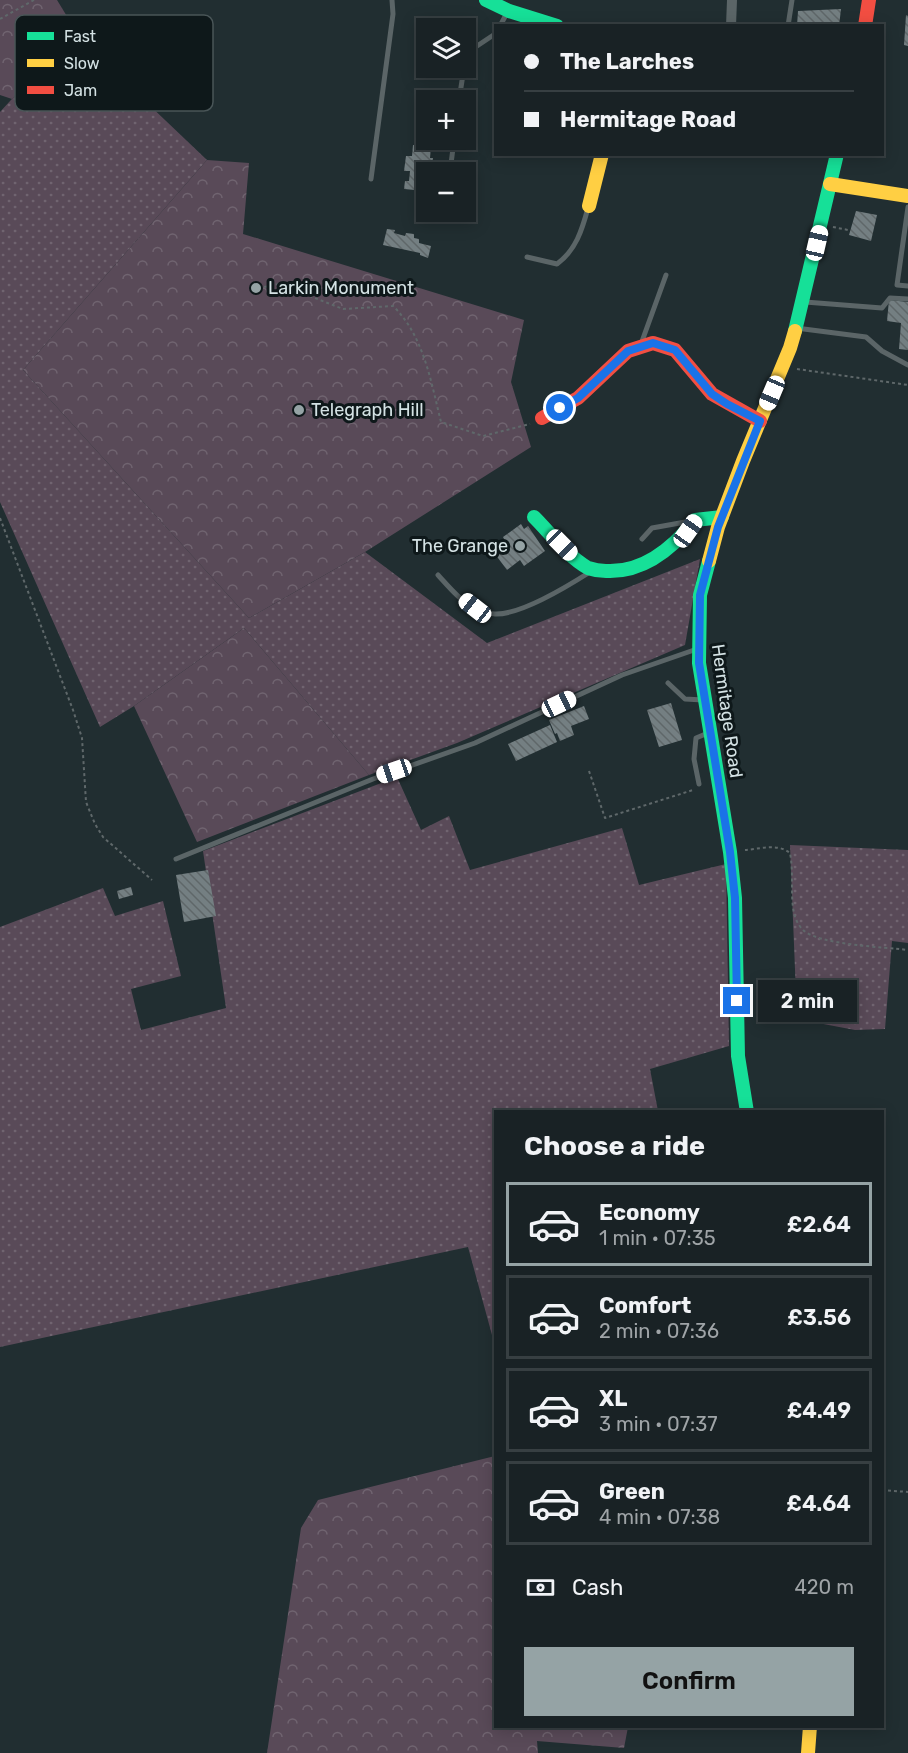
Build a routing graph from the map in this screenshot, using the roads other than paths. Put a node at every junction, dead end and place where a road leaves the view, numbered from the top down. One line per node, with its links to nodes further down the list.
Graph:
1 (392, 0): 16 (lane)
2 (486, 0): 6 (street)
3 (732, 0): 9 (street)
4 (792, 0): 10 (lane)
5 (868, 0): 11 (street)
6 (508, 11): 7 (lane); 8 (street)
7 (501, 24)
8 (550, 24)
9 (731, 24)
10 (788, 24)
11 (865, 24)
12 (494, 35): 13 (lane)
13 (476, 47)
14 (602, 156): 19 (street)
15 (837, 156): 17 (street, Hermitage Road)
16 (371, 179)
17 (830, 184): 18 (street); 25 (street, Hermitage Road)
18 (908, 196)
19 (589, 206): 21 (lane)
20 (908, 207): 23 (lane)
21 (527, 258)
22 (666, 275): 27 (lane)
23 (908, 286)
24 (908, 299): 25 (lane)
25 (803, 302): 26 (street, Hermitage Road)
26 (796, 328): 28 (lane); 30 (street, Hermitage Road)
27 (640, 346): 29 (street); 30 (street)
28 (908, 365)
29 (542, 418)
30 (760, 421): 32 (street, Hermitage Road)
31 (534, 517): 35 (street)
32 (722, 517): 33 (street); 37 (street, Hermitage Road)
33 (695, 520): 34 (lane); 35 (street)
34 (642, 539)
35 (594, 570): 36 (lane)
36 (438, 575)
37 (698, 649): 39 (street, Hermitage Road); 42 (lane)
38 (668, 683): 39 (lane)
39 (705, 700): 40 (street, Hermitage Road)
40 (709, 733): 41 (lane); 43 (street, Hermitage Road)
41 (699, 784)
42 (176, 859)
43 (747, 1110)
44 (810, 1728): 45 (street)
45 (808, 1753)

